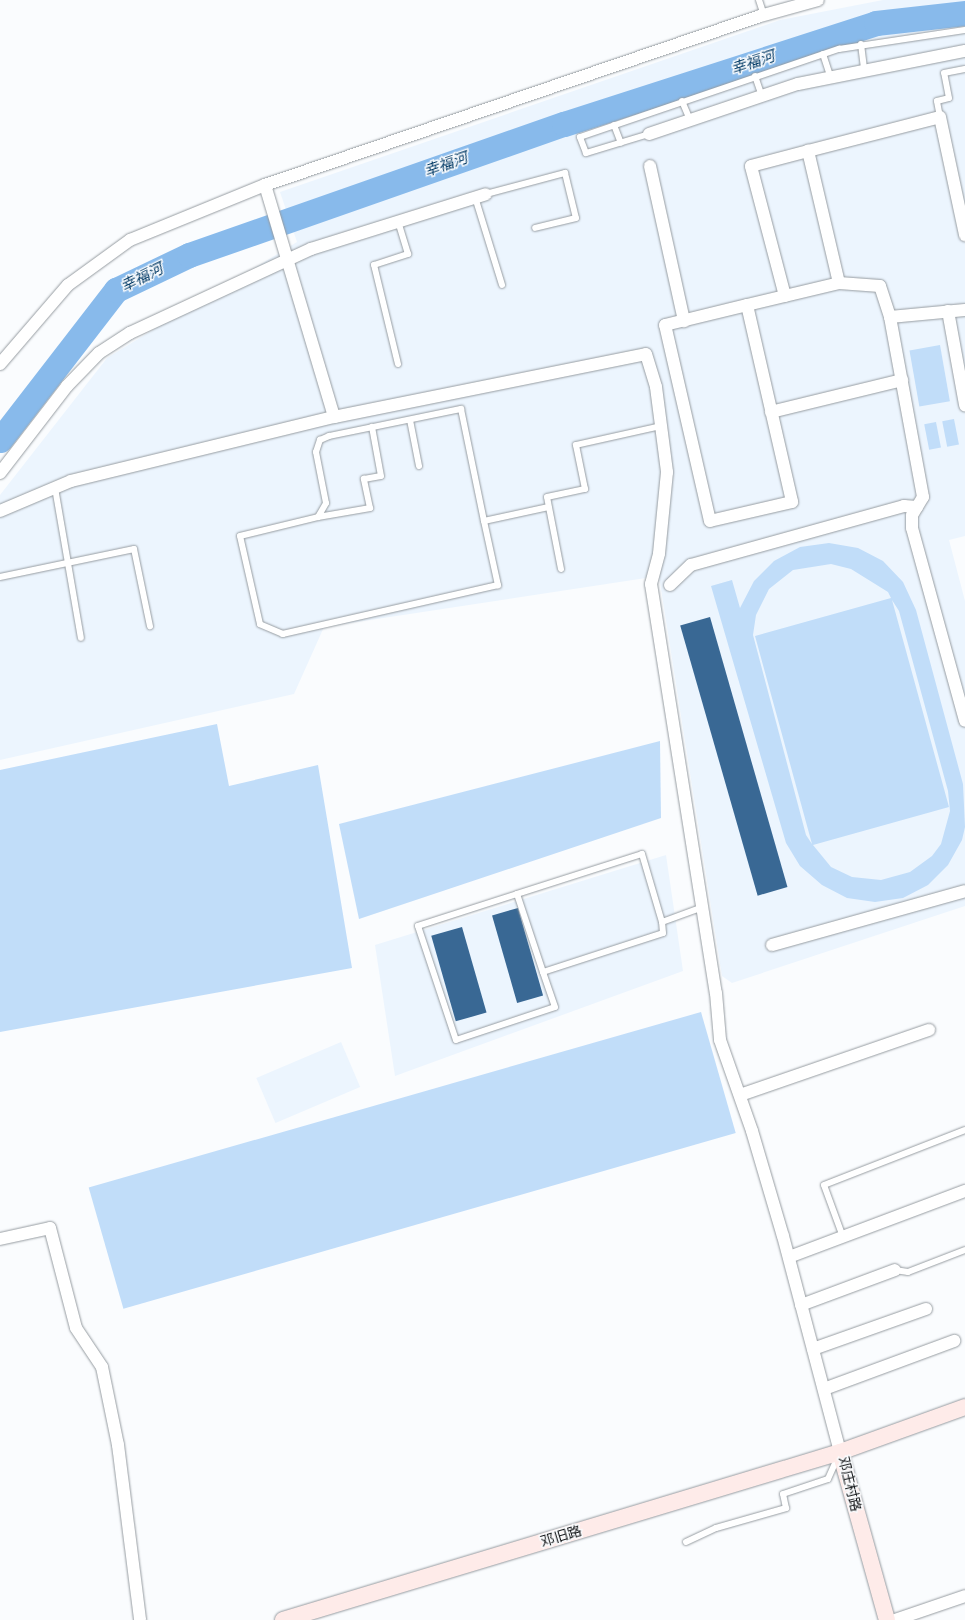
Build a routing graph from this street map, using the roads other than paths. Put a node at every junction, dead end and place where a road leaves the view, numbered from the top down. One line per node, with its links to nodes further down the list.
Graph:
1 (760, 0): 3 (lane)
2 (818, 0): 3 (street)
3 (764, 15): 21 (street)
4 (965, 30): 5 (lane)
5 (861, 44): 7 (lane); 8 (lane)
6 (965, 51): 8 (street)
7 (823, 54): 10 (lane); 11 (lane)
8 (864, 68): 11 (street)
9 (965, 69): 14 (lane)
10 (755, 76): 12 (lane); 13 (lane)
11 (830, 76): 12 (street)
12 (762, 96): 15 (street)
13 (682, 101): 15 (lane); 16 (lane)
14 (940, 117): 19 (street); 25 (street)
15 (690, 120): 17 (street)
16 (614, 125): 18 (lane); 18 (lane)
17 (649, 134): 18 (lane)
18 (621, 143)
19 (808, 151): 27 (street); 29 (street)
20 (650, 166): 34 (street)
21 (265, 185): 26 (street); 35 (street)
22 (481, 196): 23 (street); 24 (lane); 28 (lane)
23 (398, 222): 26 (street); 36 (lane)
24 (535, 228)
25 (965, 235)
26 (286, 259): 40 (street); 45 (street)
27 (839, 283): 29 (street); 33 (street)
28 (502, 285)
29 (785, 296): 30 (street)
30 (747, 305): 34 (street); 39 (street)
31 (965, 310): 32 (street)
32 (948, 312): 33 (street); 38 (street)
33 (890, 317): 37 (street)
34 (684, 320): 39 (street)
35 (0, 364)
36 (398, 364)
37 (902, 380): 39 (street); 48 (street)
38 (965, 405)
39 (771, 412)
40 (334, 417): 42 (street); 46 (street)
41 (410, 420): 43 (lane); 44 (lane); 51 (lane)
42 (661, 426): 47 (lane); 61 (street)
43 (372, 427): 50 (lane); 50 (lane)
44 (419, 466)
45 (0, 473)
46 (55, 488): 49 (street); 52 (lane)
47 (549, 507): 51 (lane); 53 (lane)
48 (917, 507): 55 (street); 58 (street)
49 (0, 511)
50 (318, 517): 51 (lane)
51 (484, 521)
52 (68, 563): 54 (lane); 56 (lane); 57 (lane)
53 (561, 569)
54 (0, 577)
55 (670, 586)
56 (150, 626)
57 (81, 638)
58 (965, 721)
59 (965, 891): 63 (street)
60 (517, 894): 62 (lane); 64 (lane); 64 (lane)
61 (703, 907): 62 (lane); 66 (street)
62 (662, 922): 64 (lane)
63 (772, 945)
64 (543, 972)
65 (929, 1030): 66 (street)
66 (740, 1095): 72 (street)
67 (965, 1130): 69 (lane)
68 (965, 1191): 69 (street)
69 (843, 1237): 72 (street)
70 (0, 1238): 83 (street)
71 (965, 1250): 73 (lane)
72 (789, 1257): 74 (street)
73 (895, 1270): 74 (street)
74 (801, 1305): 77 (street)
75 (926, 1309): 77 (street)
76 (954, 1341): 78 (street)
77 (813, 1349): 78 (street)
78 (824, 1389): 80 (street)
79 (965, 1407): 80 (street, 邓庄村路)
80 (840, 1452): 81 (lane); 84 (street, 邓旧路); 85 (street, 邓庄村路)
81 (686, 1542)
82 (965, 1596): 86 (street)
83 (140, 1620)
84 (283, 1620)
85 (888, 1620)
86 (895, 1620)

